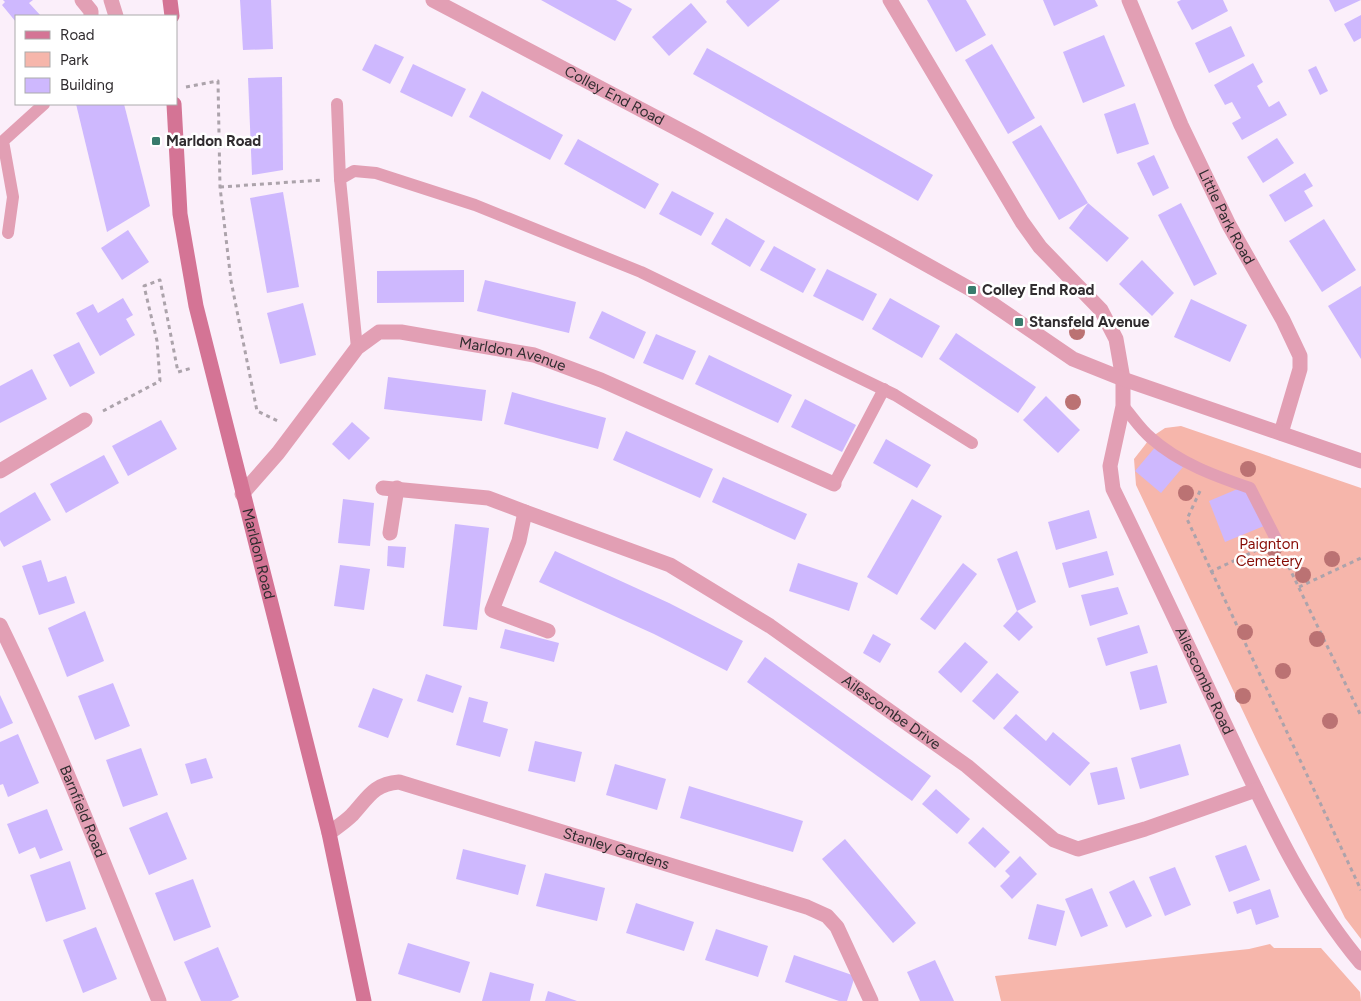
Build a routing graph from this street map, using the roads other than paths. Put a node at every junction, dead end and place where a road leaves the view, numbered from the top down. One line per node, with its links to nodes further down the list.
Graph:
1 (82, 0): 7 (street)
2 (111, 0): 8 (street)
3 (170, 0): 9 (main road)
4 (433, 0): 17 (street, Colley End Road)
5 (890, 0): 17 (street)
6 (1129, 0): 21 (street, Little Park Road)
7 (91, 15)
8 (116, 15)
9 (172, 15)
10 (337, 104): 14 (lane)
11 (43, 105): 13 (lane)
12 (174, 105): 26 (main road, Marldon Road)
13 (2, 142): 15 (lane)
14 (340, 178): 16 (lane); 18 (lane)
15 (8, 233)
16 (357, 348): 25 (street, Marldon Avenue); 26 (street, Marldon Avenue)
17 (1123, 379): 19 (street, Ailescombe Road); 21 (street, Colley End Road)
18 (884, 389): 22 (lane); 25 (lane)
19 (1123, 406): 29 (lane); 32 (street, Ailescombe Road)
20 (85, 420): 24 (street)
21 (1281, 434): 23 (street, Colley End Road)
22 (972, 443)
23 (1361, 462)
24 (0, 471)
25 (834, 484)
26 (242, 494): 33 (main road, Marldon Road)
27 (525, 512): 28 (street, Ailescombe Drive); 31 (street); 32 (street, Ailescombe Drive)
28 (390, 533)
29 (1276, 541)
30 (0, 625): 35 (street, Barnfield Road)
31 (548, 631)
32 (1256, 790): 34 (street, Ailescombe Road)
33 (330, 833): 36 (main road, Marldon Road); 37 (street, Stanley Gardens)
34 (1361, 962)
35 (159, 1001)
36 (364, 1001)
37 (871, 1001)

